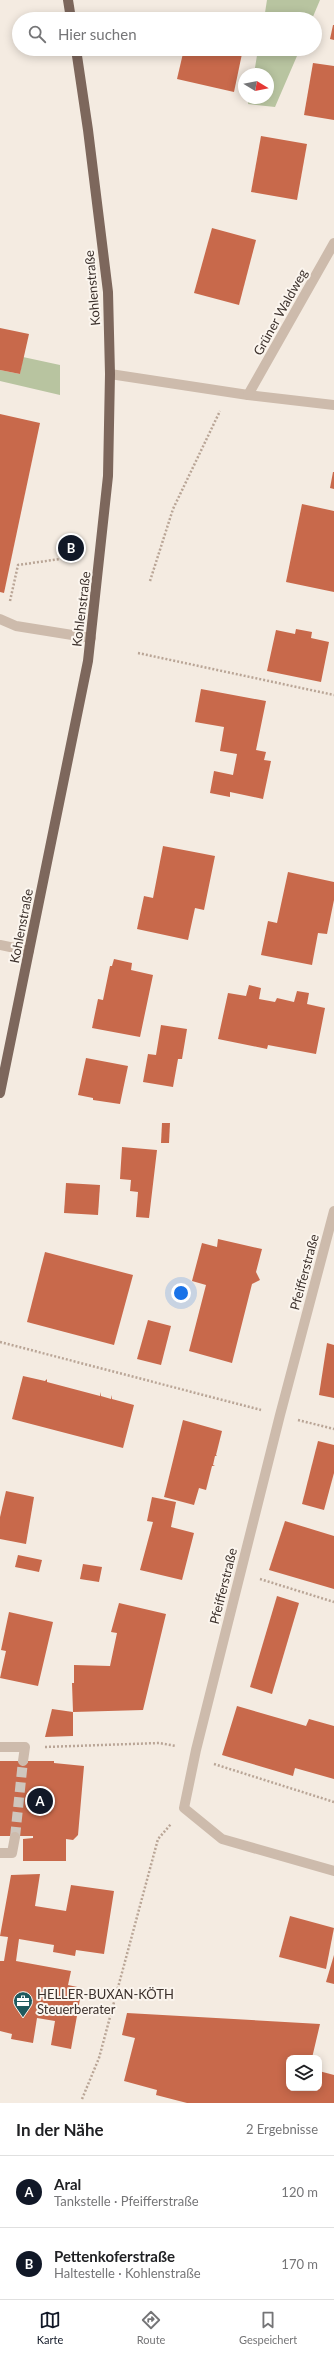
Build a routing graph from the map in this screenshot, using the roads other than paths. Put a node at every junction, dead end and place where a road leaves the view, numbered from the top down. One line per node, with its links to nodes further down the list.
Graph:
1 (68, 0): 2 (main road)
2 (70, 12)
3 (77, 56): 5 (main road, Kohlenstraße)
4 (334, 243): 6 (street, Grüner Waldweg)
5 (110, 374): 6 (street); 9 (main road, Kohlenstraße)
6 (248, 395): 7 (street)
7 (334, 405)
8 (3, 620): 9 (street)
9 (91, 638): 11 (main road, Kohlenstraße)
10 (0, 945): 11 (street)
11 (29, 951): 12 (main road, Kohlenstraße)
12 (2, 1077): 13 (main road, Kohlenstraße)
13 (0, 1094)
14 (334, 1211): 19 (street, Pfeifferstraße)
15 (0, 1747): 16 (street)
16 (23, 1761)
17 (14, 1836): 18 (street)
18 (0, 1853)
19 (334, 1871)

